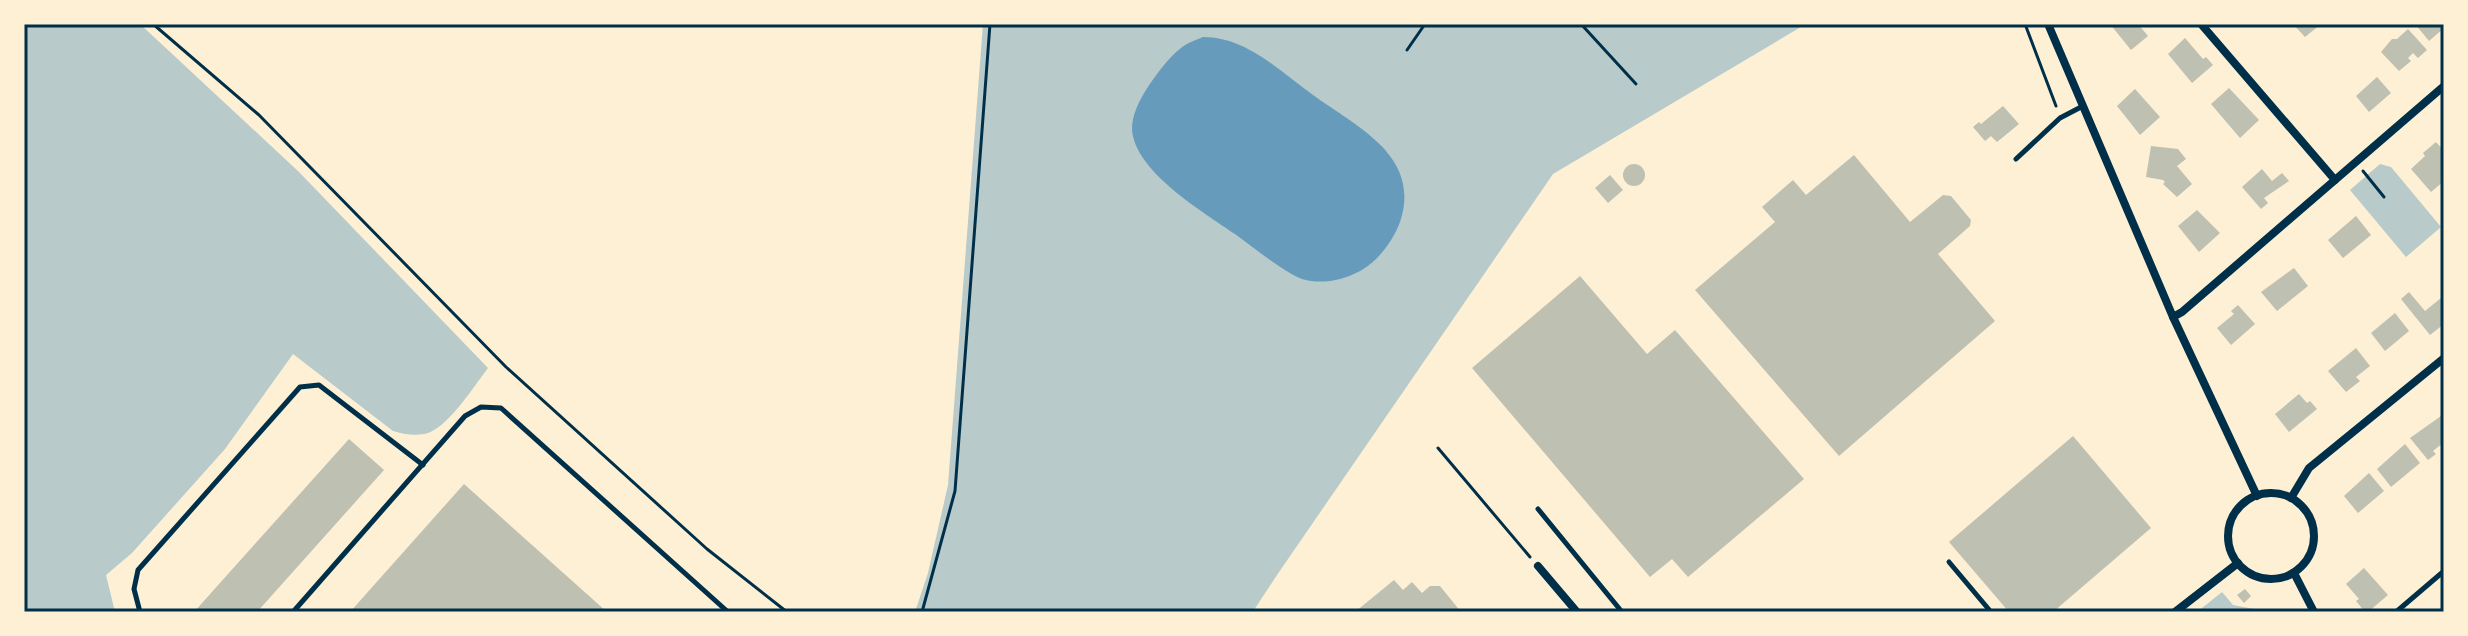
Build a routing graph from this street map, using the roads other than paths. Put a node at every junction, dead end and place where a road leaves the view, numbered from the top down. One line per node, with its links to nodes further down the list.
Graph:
1 (2048, 24): 4 (street)
2 (2201, 24): 6 (street)
3 (2444, 86): 6 (street)
4 (2083, 106): 5 (lane); 7 (street)
5 (2016, 159)
6 (2335, 180): 7 (street)
7 (2173, 317): 10 (street)
8 (2444, 358): 11 (street)
9 (423, 465): 18 (lane); 19 (lane); 20 (lane)
10 (2257, 496): 11 (street); 14 (street)
11 (2291, 498): 17 (street)
12 (1538, 509): 22 (lane)
13 (1949, 562): 23 (lane)
14 (2238, 563): 17 (street); 24 (street)
15 (1538, 566): 21 (street)
16 (2444, 571): 26 (lane)
17 (2294, 573): 25 (street)
18 (140, 612)
19 (293, 612)
20 (728, 612)
21 (1577, 612)
22 (1622, 612)
23 (1991, 612)
24 (2175, 612)
25 (2314, 612)
26 (2396, 612)

